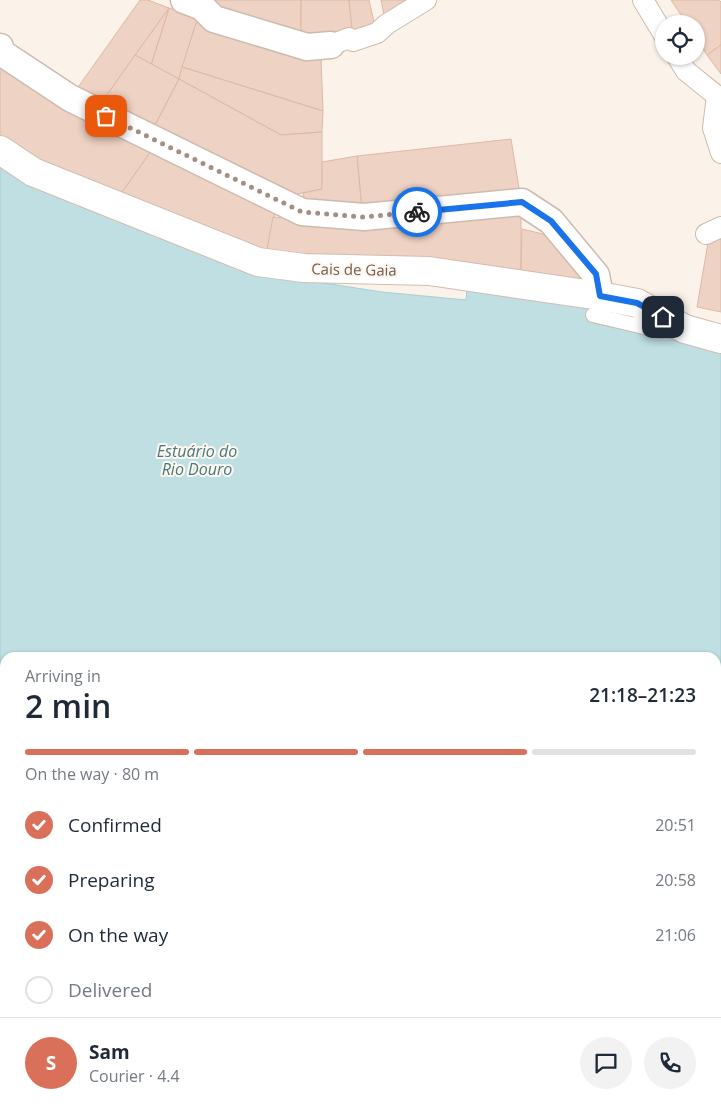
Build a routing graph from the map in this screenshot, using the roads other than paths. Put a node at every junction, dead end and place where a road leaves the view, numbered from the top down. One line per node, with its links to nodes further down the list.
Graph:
1 (184, 0): 5 (street)
2 (426, 0): 5 (street)
3 (643, 0): 4 (street)
4 (655, 19)
5 (331, 45)
6 (0, 47): 10 (street)
7 (682, 65): 9 (street)
8 (0, 150): 10 (main road, Cais de Gaia)
9 (721, 153)
10 (597, 306): 11 (main road, Cais de Gaia)
11 (721, 339)

